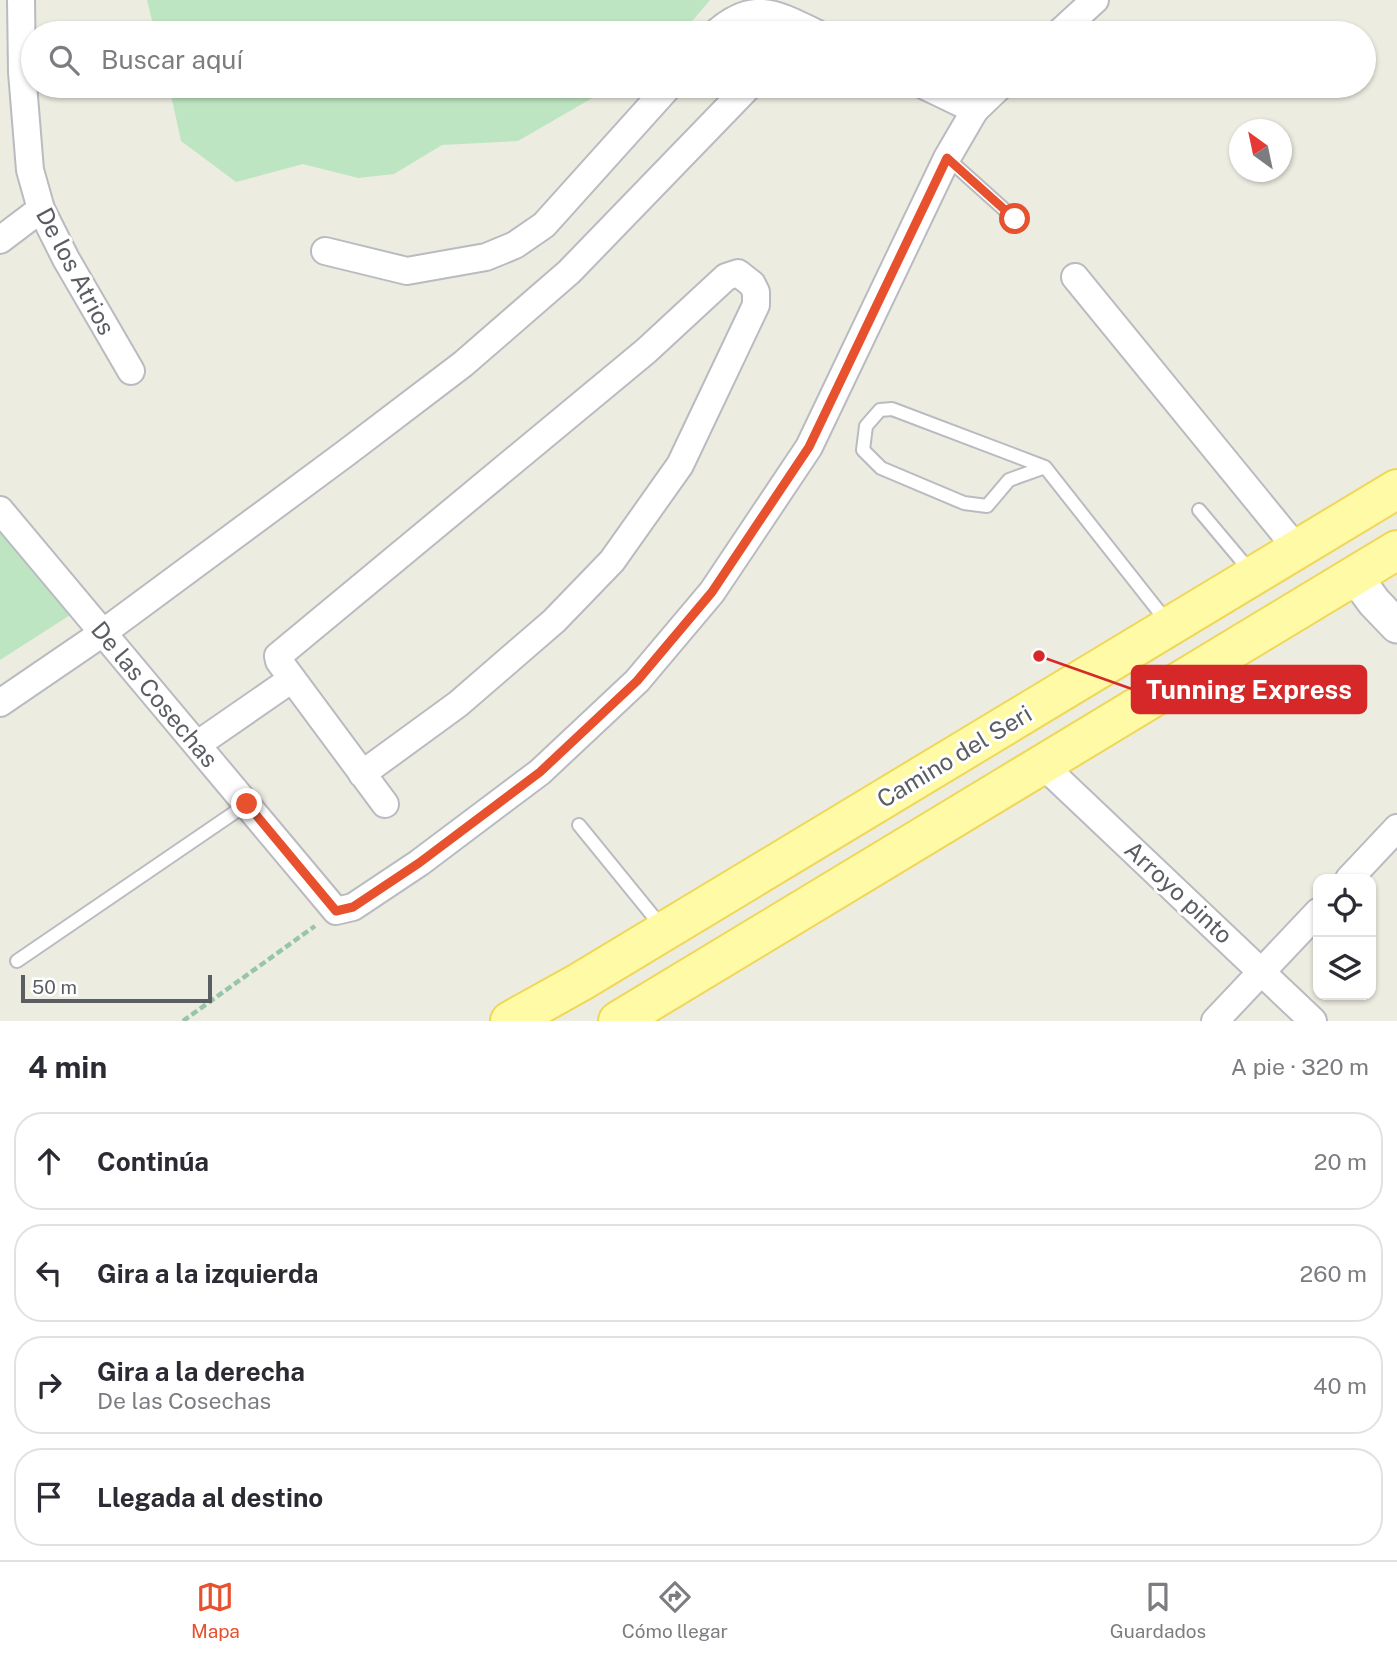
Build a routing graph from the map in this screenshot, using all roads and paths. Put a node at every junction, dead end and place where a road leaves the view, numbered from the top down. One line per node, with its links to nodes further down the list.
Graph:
1 (1096, 0): 5 (street)
2 (14, 6): 6 (street, De los Atrios)
3 (730, 21): 4 (street)
4 (788, 21)
5 (1072, 21)
6 (21, 64)
7 (24, 98): 14 (street, De los Atrios)
8 (658, 98): 17 (street)
9 (737, 98): 31 (street)
10 (950, 98): 12 (street)
11 (988, 98): 12 (street)
12 (975, 110): 13 (street)
13 (947, 158): 15 (lane); 42 (street)
14 (41, 208): 16 (street); 19 (street, De los Atrios)
15 (1015, 219)
16 (0, 240)
17 (325, 251)
18 (1075, 276): 25 (street)
19 (131, 371)
20 (1045, 467): 20 (lane); 29 (lane)
21 (1397, 489): 25 (main road, Camino del Seri)
22 (0, 510): 31 (street, De las Cosechas)
23 (1199, 510): 27 (lane)
24 (1397, 513): 28 (main road)
25 (1298, 550): 27 (main road, Camino del Seri)
26 (1397, 550): 28 (main road)
27 (1255, 576): 29 (main road, Camino del Seri)
28 (1355, 576): 30 (street); 35 (main road)
29 (1170, 626): 44 (main road, Camino del Seri)
30 (1397, 626)
31 (104, 632): 33 (street); 34 (street, De las Cosechas)
32 (292, 679): 34 (street); 36 (street); 36 (street)
33 (0, 703)
34 (198, 744): 37 (street, De las Cosechas)
35 (1043, 765): 46 (street, Arroyo pinto); 47 (main road)
36 (362, 774): 38 (street)
37 (247, 804): 42 (street, De las Cosechas); 45 (lane)
38 (385, 804)
39 (579, 825): 44 (lane)
40 (1397, 828): 41 (street)
41 (1354, 874)
42 (336, 911): 48 (path)
43 (1313, 917): 46 (street)
44 (664, 930): 49 (main road, Camino del Seri)
45 (17, 961)
46 (1263, 971): 50 (street); 51 (street, Arroyo pinto)
47 (631, 1018)
48 (183, 1021)
49 (510, 1021)
50 (1215, 1021)
51 (1313, 1021)

